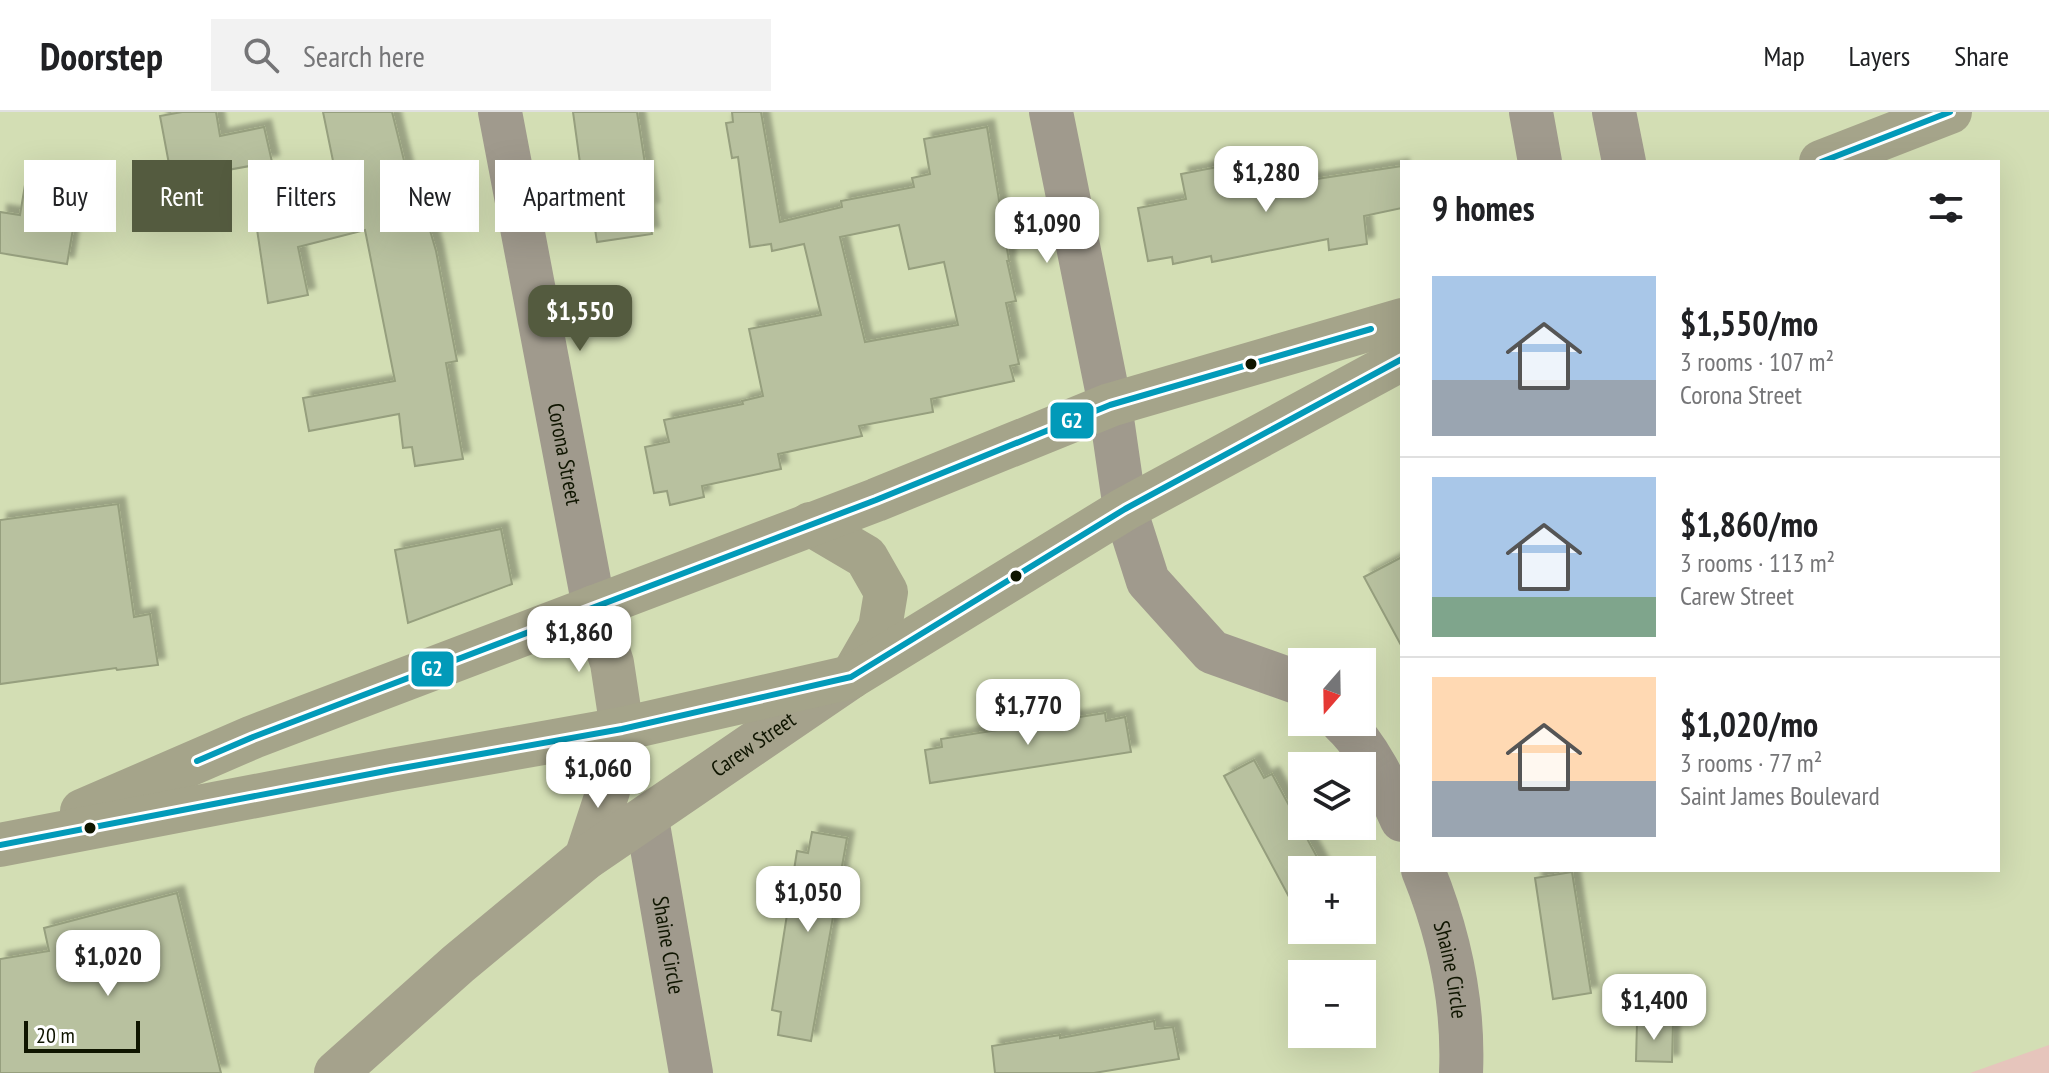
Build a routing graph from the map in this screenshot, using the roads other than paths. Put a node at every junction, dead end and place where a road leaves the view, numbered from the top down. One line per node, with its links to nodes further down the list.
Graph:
1 (500, 112): 14 (street, Corona Street)
2 (1051, 112): 11 (street)
3 (1531, 112): 6 (street)
4 (1614, 112): 7 (street)
5 (1950, 112): 8 (main road)
6 (1540, 160)
7 (1624, 160)
8 (1826, 160)
9 (1400, 321): 11 (main road)
10 (1400, 360): 12 (main road, Carew Street)
11 (1110, 405): 12 (street); 13 (main road)
12 (1125, 509): 15 (main road, Carew Street); 16 (street)
13 (810, 524): 14 (main road); 15 (main road)
14 (594, 607): 17 (main road); 21 (main road)
15 (851, 677): 17 (main road); 20 (main road, Carew Street)
16 (1288, 679)
17 (622, 729): 21 (main road); 22 (main road)
18 (1354, 736): 19 (street)
19 (1400, 815)
20 (647, 819): 22 (main road, Carew Street); 25 (street, Shaine Circle)
21 (1, 845)
22 (586, 858): 24 (main road, Carew Street)
23 (1424, 872): 26 (street, Shaine Circle)
24 (336, 1073)
25 (691, 1073)
26 (1461, 1073)

